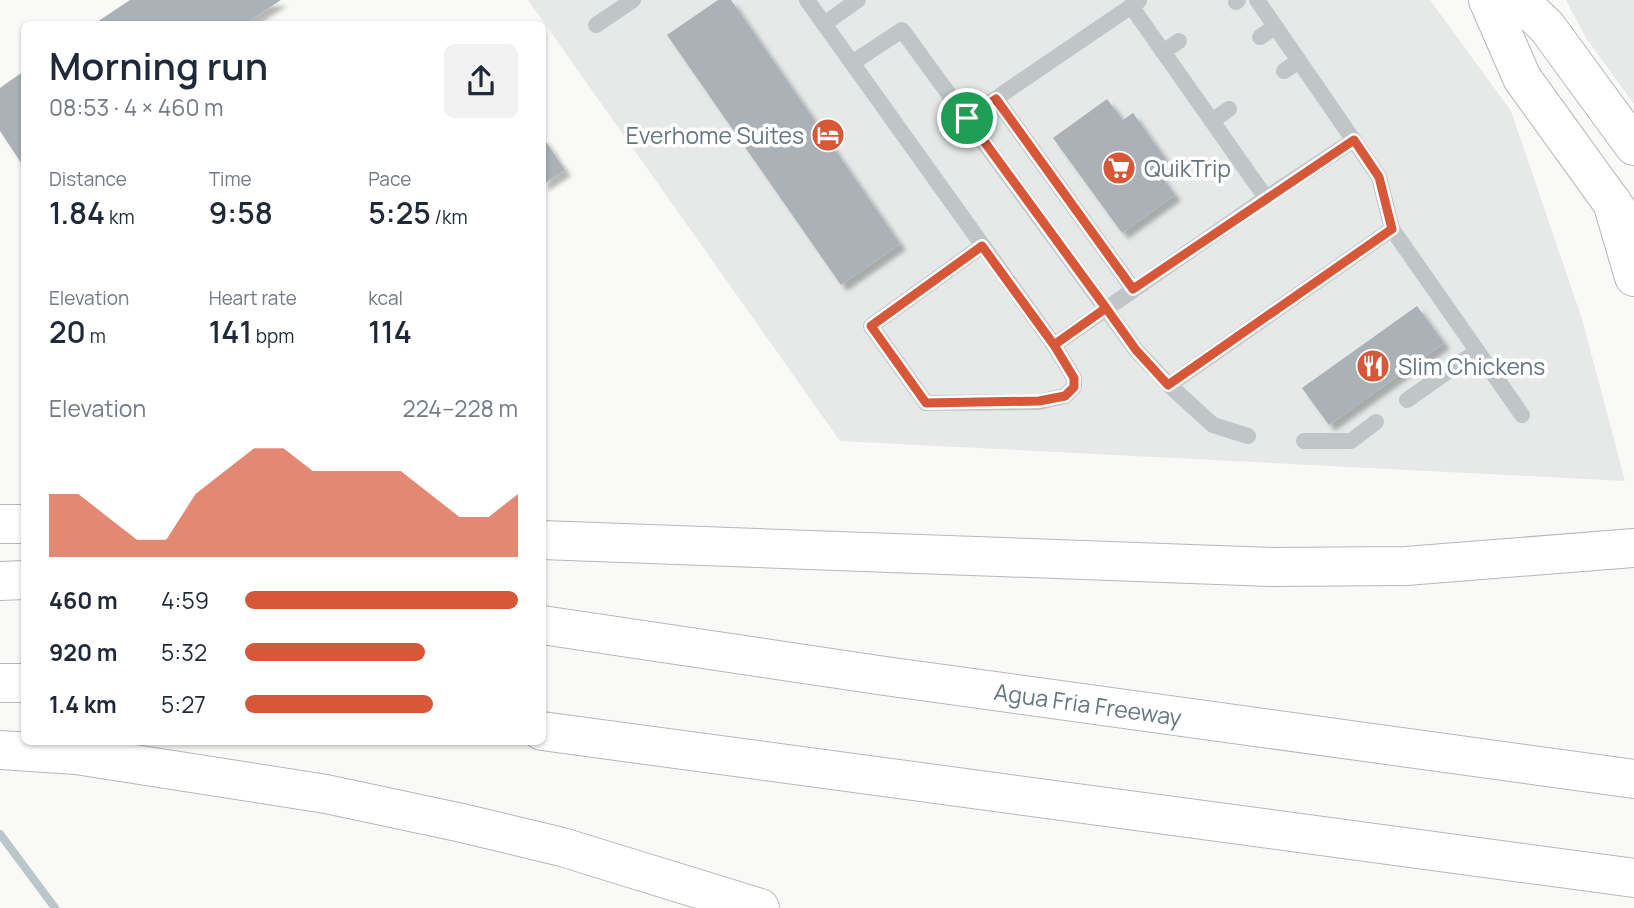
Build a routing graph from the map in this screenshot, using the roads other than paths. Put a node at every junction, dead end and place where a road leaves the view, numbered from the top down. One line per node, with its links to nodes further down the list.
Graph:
1 (633, 0): 9 (lane)
2 (807, 0): 8 (lane)
3 (858, 0): 8 (lane)
4 (1257, 0): 10 (lane)
5 (1488, 0): 26 (main road)
6 (1519, 0): 24 (main road)
7 (1136, 3): 13 (lane); 19 (lane)
8 (824, 24): 15 (lane)
9 (596, 26)
10 (1275, 27): 11 (lane); 14 (lane)
11 (1261, 37)
12 (1179, 41): 13 (lane)
13 (1163, 52): 18 (lane)
14 (1299, 61): 16 (lane); 23 (lane)
15 (852, 63): 21 (lane); 29 (lane)
16 (1284, 71)
17 (1203, 77): 18 (lane)
18 (1188, 87): 22 (lane)
19 (996, 99): 21 (lane); 31 (lane)
20 (1229, 109): 22 (lane)
21 (967, 118): 32 (lane)
22 (1212, 121): 25 (lane)
23 (1354, 140): 25 (lane); 27 (lane)
24 (1634, 146)
25 (1266, 198): 31 (lane)
26 (1612, 202): 28 (main road); 30 (main road)
27 (1392, 229): 34 (lane); 35 (lane)
28 (1634, 234)
29 (982, 246): 33 (lane); 33 (lane)
30 (1634, 277)
31 (1133, 289): 32 (lane)
32 (1106, 308): 33 (lane); 35 (lane)
33 (1054, 345)
34 (1477, 351): 36 (lane); 37 (lane)
35 (1168, 385): 39 (lane)
36 (1408, 400)
37 (1522, 415)
38 (1376, 422): 40 (lane)
39 (1248, 436)
40 (1304, 442)
41 (0, 524): 42 (main road)
42 (21, 524)
43 (546, 540): 44 (main road)
44 (1634, 548)
45 (21, 580): 46 (main road)
46 (0, 581)
47 (546, 626): 52 (main road, Agua Fria Freeway)
48 (0, 683): 49 (main road)
49 (21, 683)
50 (546, 731): 53 (main road)
51 (0, 750): 54 (main road)
52 (1634, 779)
53 (1634, 878)
54 (760, 908)

